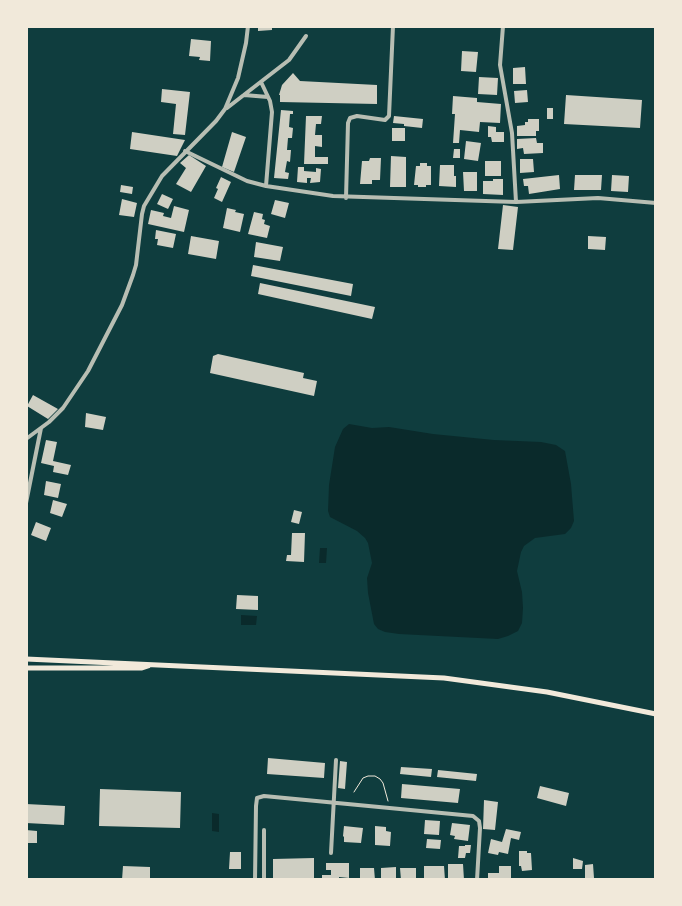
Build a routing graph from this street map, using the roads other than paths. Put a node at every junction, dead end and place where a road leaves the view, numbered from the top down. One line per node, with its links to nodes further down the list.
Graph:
1 (248, 26): 8 (street)
2 (393, 26): 11 (street)
3 (502, 26): 12 (street)
4 (306, 36): 5 (street)
5 (261, 82): 6 (street); 7 (street)
6 (244, 95): 7 (street); 8 (street)
7 (268, 97): 10 (street)
8 (225, 109): 9 (street)
9 (185, 151): 10 (street); 14 (street)
10 (266, 186): 11 (street)
11 (346, 198): 12 (street)
12 (516, 202): 13 (street)
13 (656, 203)
14 (41, 428): 15 (street); 16 (street)
15 (26, 439)
16 (26, 503)
17 (26, 659): 18 (main road)
18 (148, 666): 19 (main road); 20 (main road)
19 (26, 668)
20 (656, 714)
21 (336, 760): 22 (street)
22 (334, 802): 24 (street); 26 (street); 29 (street)
23 (264, 830): 25 (street)
24 (255, 841): 25 (street); 27 (street)
25 (264, 842): 28 (street)
26 (331, 853)
27 (255, 880)
28 (264, 880)
29 (477, 880)

